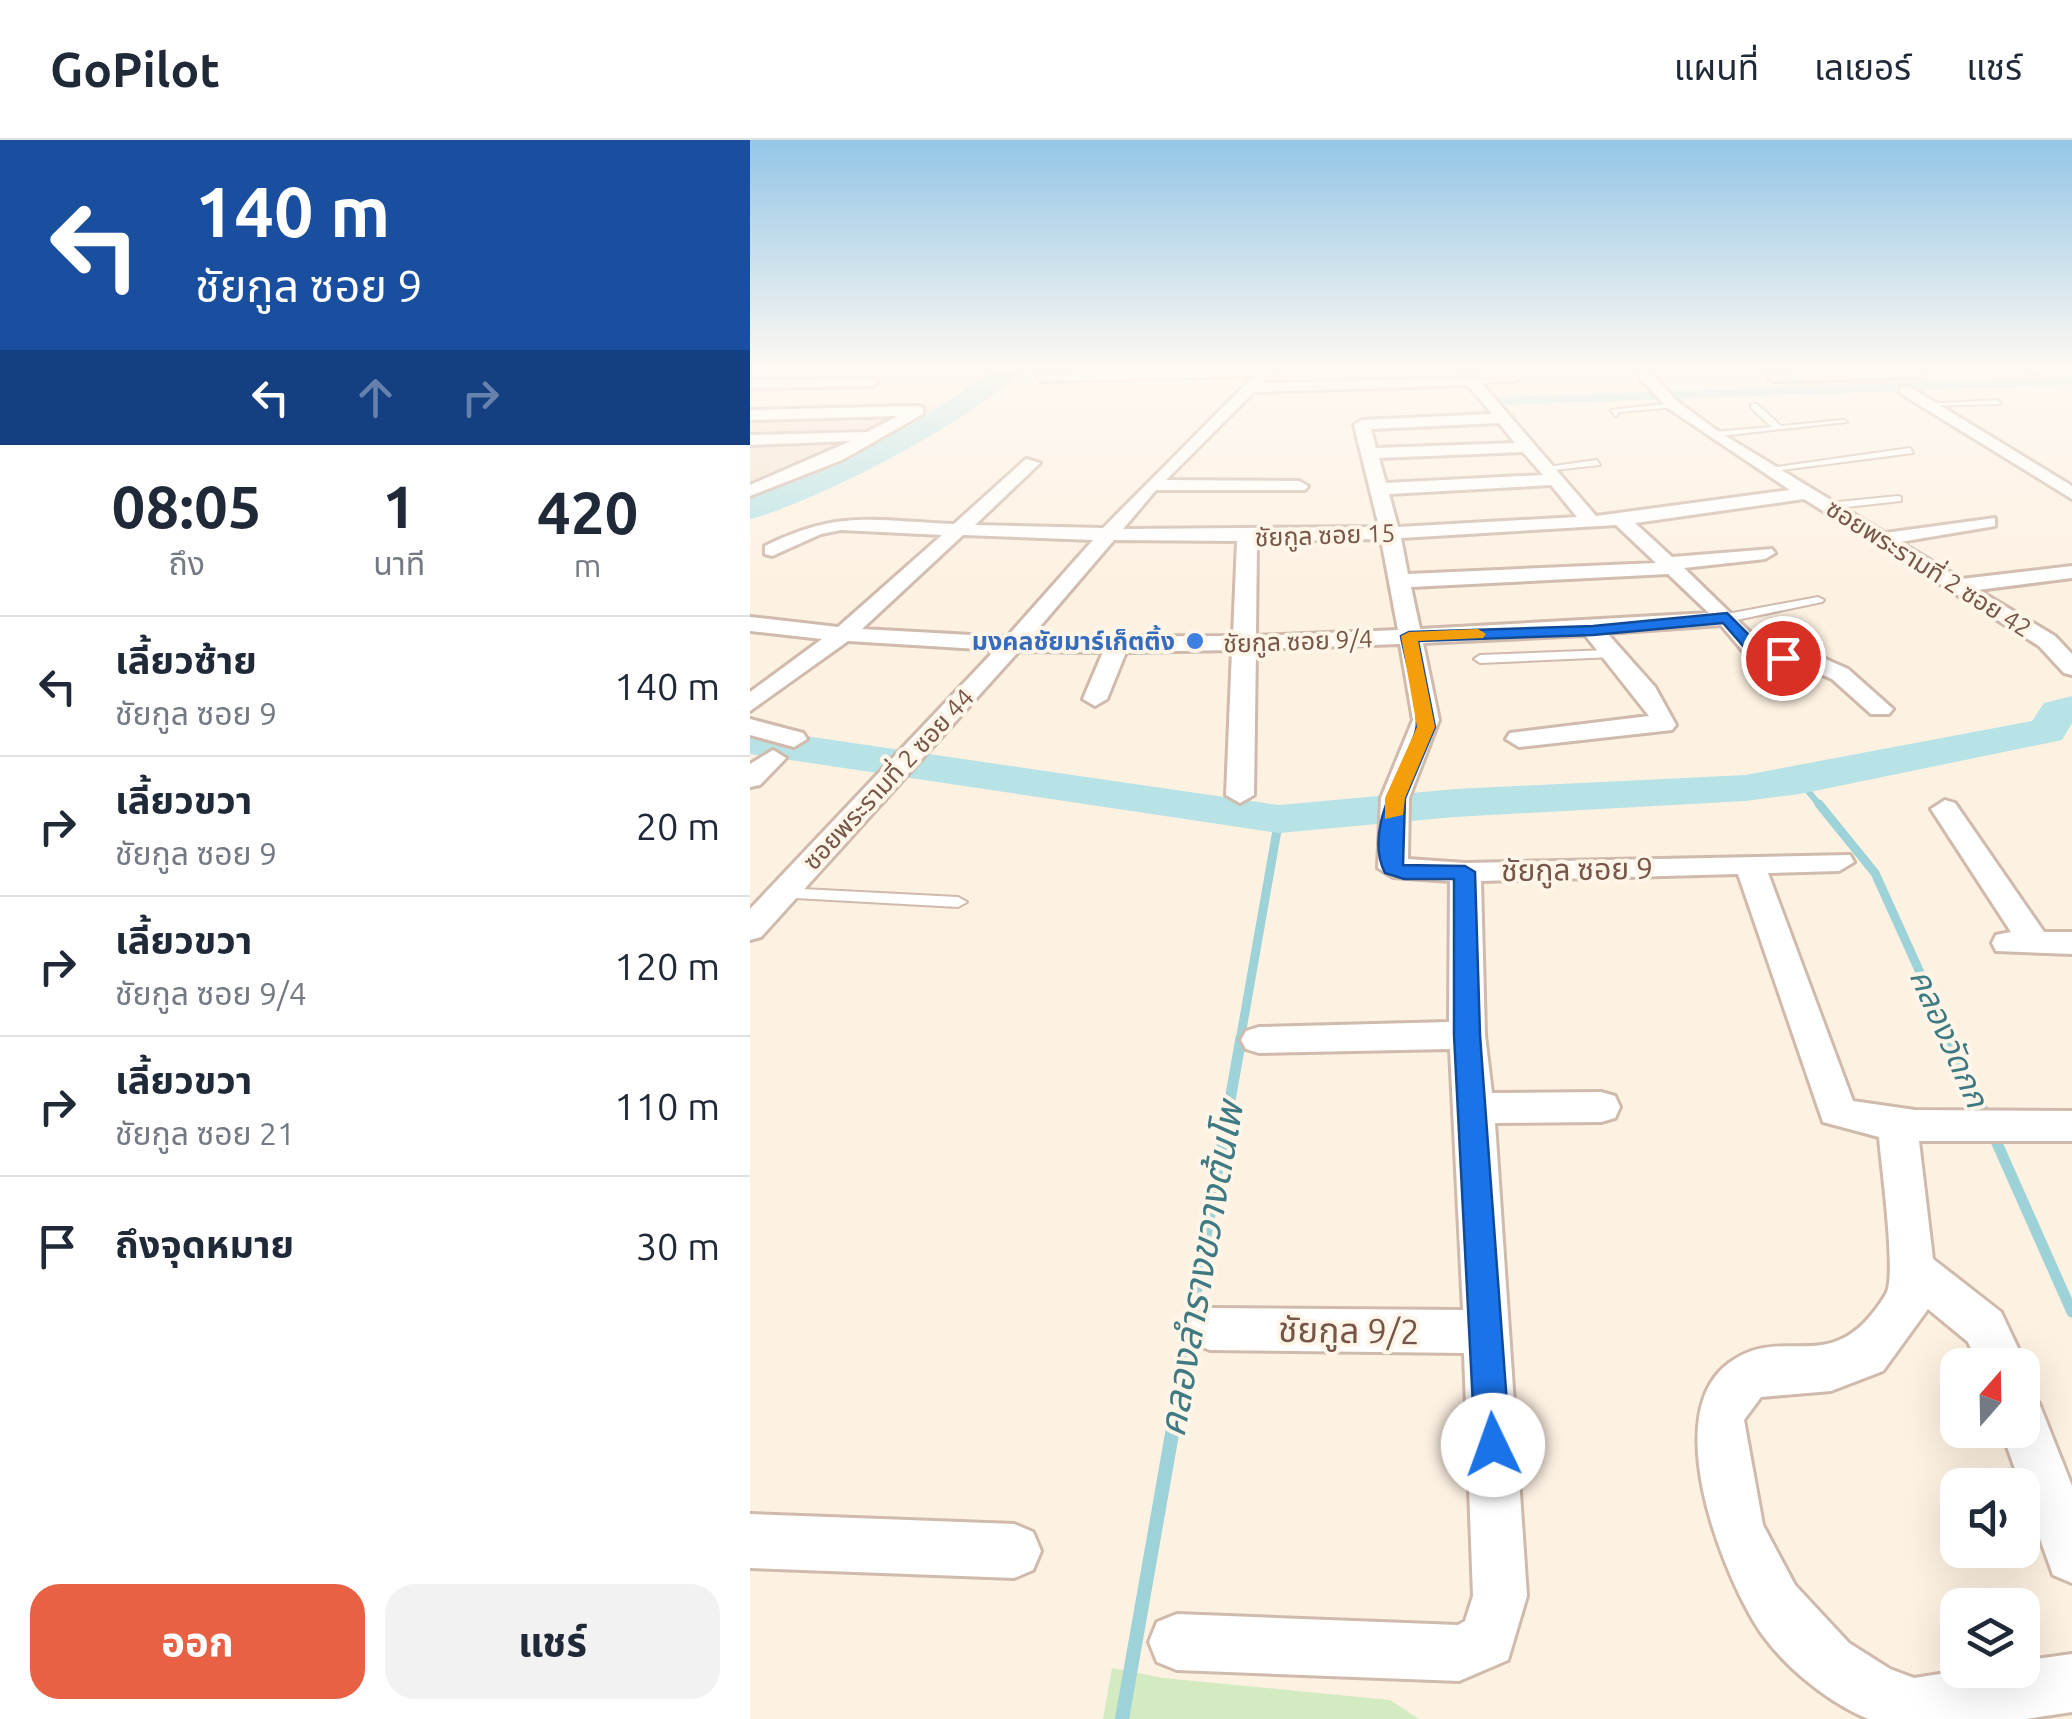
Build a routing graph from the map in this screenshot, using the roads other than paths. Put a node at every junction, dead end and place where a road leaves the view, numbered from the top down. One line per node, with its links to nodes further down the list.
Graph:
1 (867, 441): 16 (street)
2 (1198, 441): 18 (street, ซอยพระรามที่ 2 ซอย 44)
3 (1366, 441): 9 (street, ชัยกูล ซอย 9)
4 (1522, 441): 7 (street)
5 (1723, 441): 14 (street, ซอยพระรามที่ 2 ซอย 42)
6 (1987, 441): 12 (street)
7 (1528, 447): 9 (street); 17 (street)
8 (1910, 451): 14 (lane)
9 (1370, 453): 20 (street, ชัยกูล ซอย 9)
10 (1032, 463): 29 (street)
11 (1596, 463): 17 (lane)
12 (2029, 467): 13 (street); 23 (street)
13 (2072, 467)
14 (1768, 468): 22 (street, ซอยพระรามที่ 2 ซอย 42)
15 (750, 474): 16 (street)
16 (792, 474): 21 (street)
17 (1549, 474): 20 (street); 27 (street)
18 (1151, 485): 19 (street); 31 (street, ซอยพระรามที่ 2 ซอย 44)
19 (1299, 486)
20 (1376, 489): 30 (street, ชัยกูล ซอย 9)
21 (750, 491)
22 (1807, 492): 25 (street, ซอยพระรามที่ 2 ซอย 42); 26 (street, ชัยกูล ซอย 15)
23 (2072, 494)
24 (1898, 499): 25 (lane)
25 (1828, 506): 33 (street, ซอยพระรามที่ 2 ซอย 42)
26 (1620, 518): 27 (street, ชัยกูล ซอย 15); 36 (street)
27 (1591, 522): 30 (street, ชัยกูล ซอย 15)
28 (1988, 522): 33 (street)
29 (957, 530): 31 (street, ชัยกูล ซอย 15); 34 (street, ชัยกูล ซอย 15); 44 (street)
30 (1390, 533): 32 (street, ชัยกูล ซอย 15); 38 (street, ชัยกูล ซอย 9)
31 (1104, 538): 32 (street, ชัยกูล ซอย 15); 49 (street, ซอยพระรามที่ 2 ซอย 44)
32 (1247, 538): 48 (street)
33 (1882, 539): 39 (street, ซอยพระรามที่ 2 ซอย 42)
34 (772, 550)
35 (1765, 553): 36 (street)
36 (1672, 565): 38 (street); 41 (street)
37 (2072, 572): 39 (street)
38 (1399, 581): 45 (street, ชัยกูล ซอย 9)
39 (1956, 586): 47 (street, ซอยพระรามที่ 2 ซอย 42)
40 (1818, 600): 41 (lane)
41 (1727, 618): 43 (street, ชัยกูล ซอย 9/4); 56 (street)
42 (750, 624): 44 (street, ชัยกูล ซอย 9/4)
43 (1593, 630): 45 (street, ชัยกูล ซอย 9/4); 51 (street)
44 (841, 636): 49 (street, ชัยกูล ซอย 9/4); 55 (street)
45 (1409, 636): 48 (street, ชัยกูล ซอย 9/4); 66 (street, ชัยกูล ซอย 9)
46 (2072, 638): 47 (street)
47 (2047, 641): 53 (street, ซอยพระรามที่ 2 ซอย 42)
48 (1245, 643): 50 (street, ชัยกูล ซอย 9/4); 62 (street)
49 (1012, 646): 50 (street, ชัยกูล ซอย 9/4); 67 (street, ซอยพระรามที่ 2 ซอย 44)
50 (1116, 648): 54 (street)
51 (1608, 654): 52 (lane); 58 (street)
52 (1480, 659)
53 (2072, 668)
54 (1095, 699)
55 (750, 704)
56 (1880, 710)
57 (750, 727): 59 (street)
58 (1519, 738)
59 (794, 739)
60 (773, 758): 61 (street)
61 (750, 779)
62 (1240, 795)
63 (1945, 809): 70 (street)
64 (1839, 862): 65 (street, ชัยกูล ซอย 9)
65 (1750, 866): 66 (street, ชัยกูล ซอย 9); 75 (street)
66 (1465, 872): 71 (street)
67 (783, 893): 68 (lane); 69 (street, ซอยพระรามที่ 2 ซอย 44)
68 (958, 902)
69 (750, 929)
70 (2072, 943)
71 (1467, 1035): 72 (street); 74 (street)
72 (1260, 1040)
73 (1602, 1107): 74 (street)
74 (1475, 1108): 79 (street)
75 (1897, 1122): 76 (street); 77 (street)
76 (2072, 1126)
77 (1912, 1269): 80 (street); 87 (street)
78 (1210, 1330): 79 (street, ชัยกูล 9/2)
79 (1488, 1332): 85 (street)
80 (1994, 1348)
81 (2032, 1448): 84 (street)
82 (750, 1541): 83 (street)
83 (1014, 1551)
84 (2072, 1556)
85 (1177, 1642)
86 (2072, 1683): 87 (street)
87 (1916, 1713)

